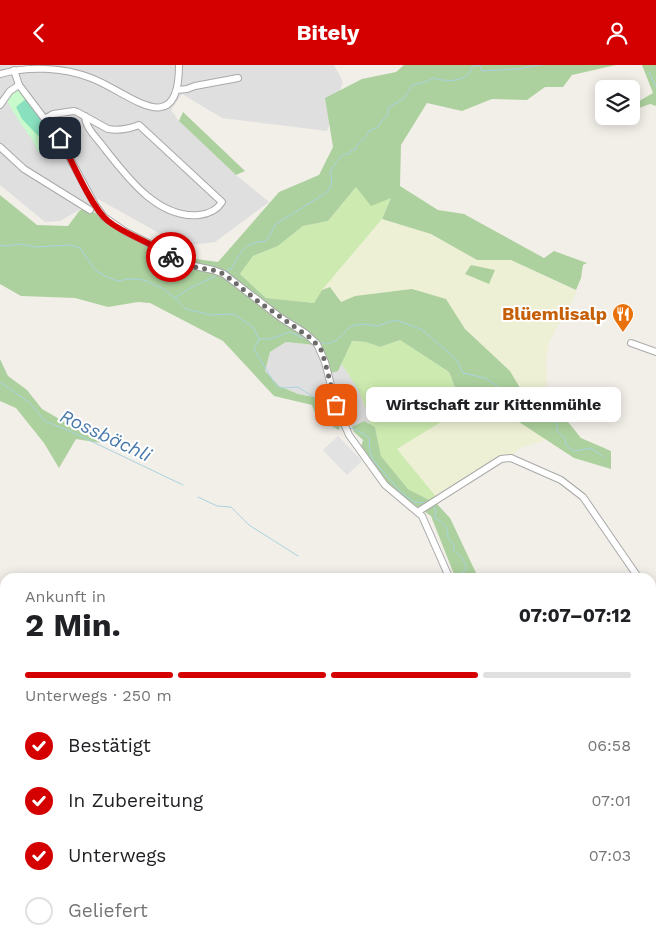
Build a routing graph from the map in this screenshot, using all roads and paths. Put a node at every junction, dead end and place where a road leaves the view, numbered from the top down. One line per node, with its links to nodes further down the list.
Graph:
1 (179, 65): 7 (street)
2 (24, 67): 3 (street); 7 (street)
3 (14, 70): 4 (street); 6 (street)
4 (0, 75)
5 (238, 78): 7 (street)
6 (20, 85): 8 (street); 10 (street)
7 (177, 90)
8 (0, 105)
9 (85, 116): 9 (street); 10 (street)
10 (46, 118): 15 (street)
11 (0, 147): 12 (street)
12 (90, 210)
13 (631, 343): 14 (street)
14 (656, 352)
15 (419, 511): 16 (street); 17 (street)
16 (448, 573)
17 (635, 573)

